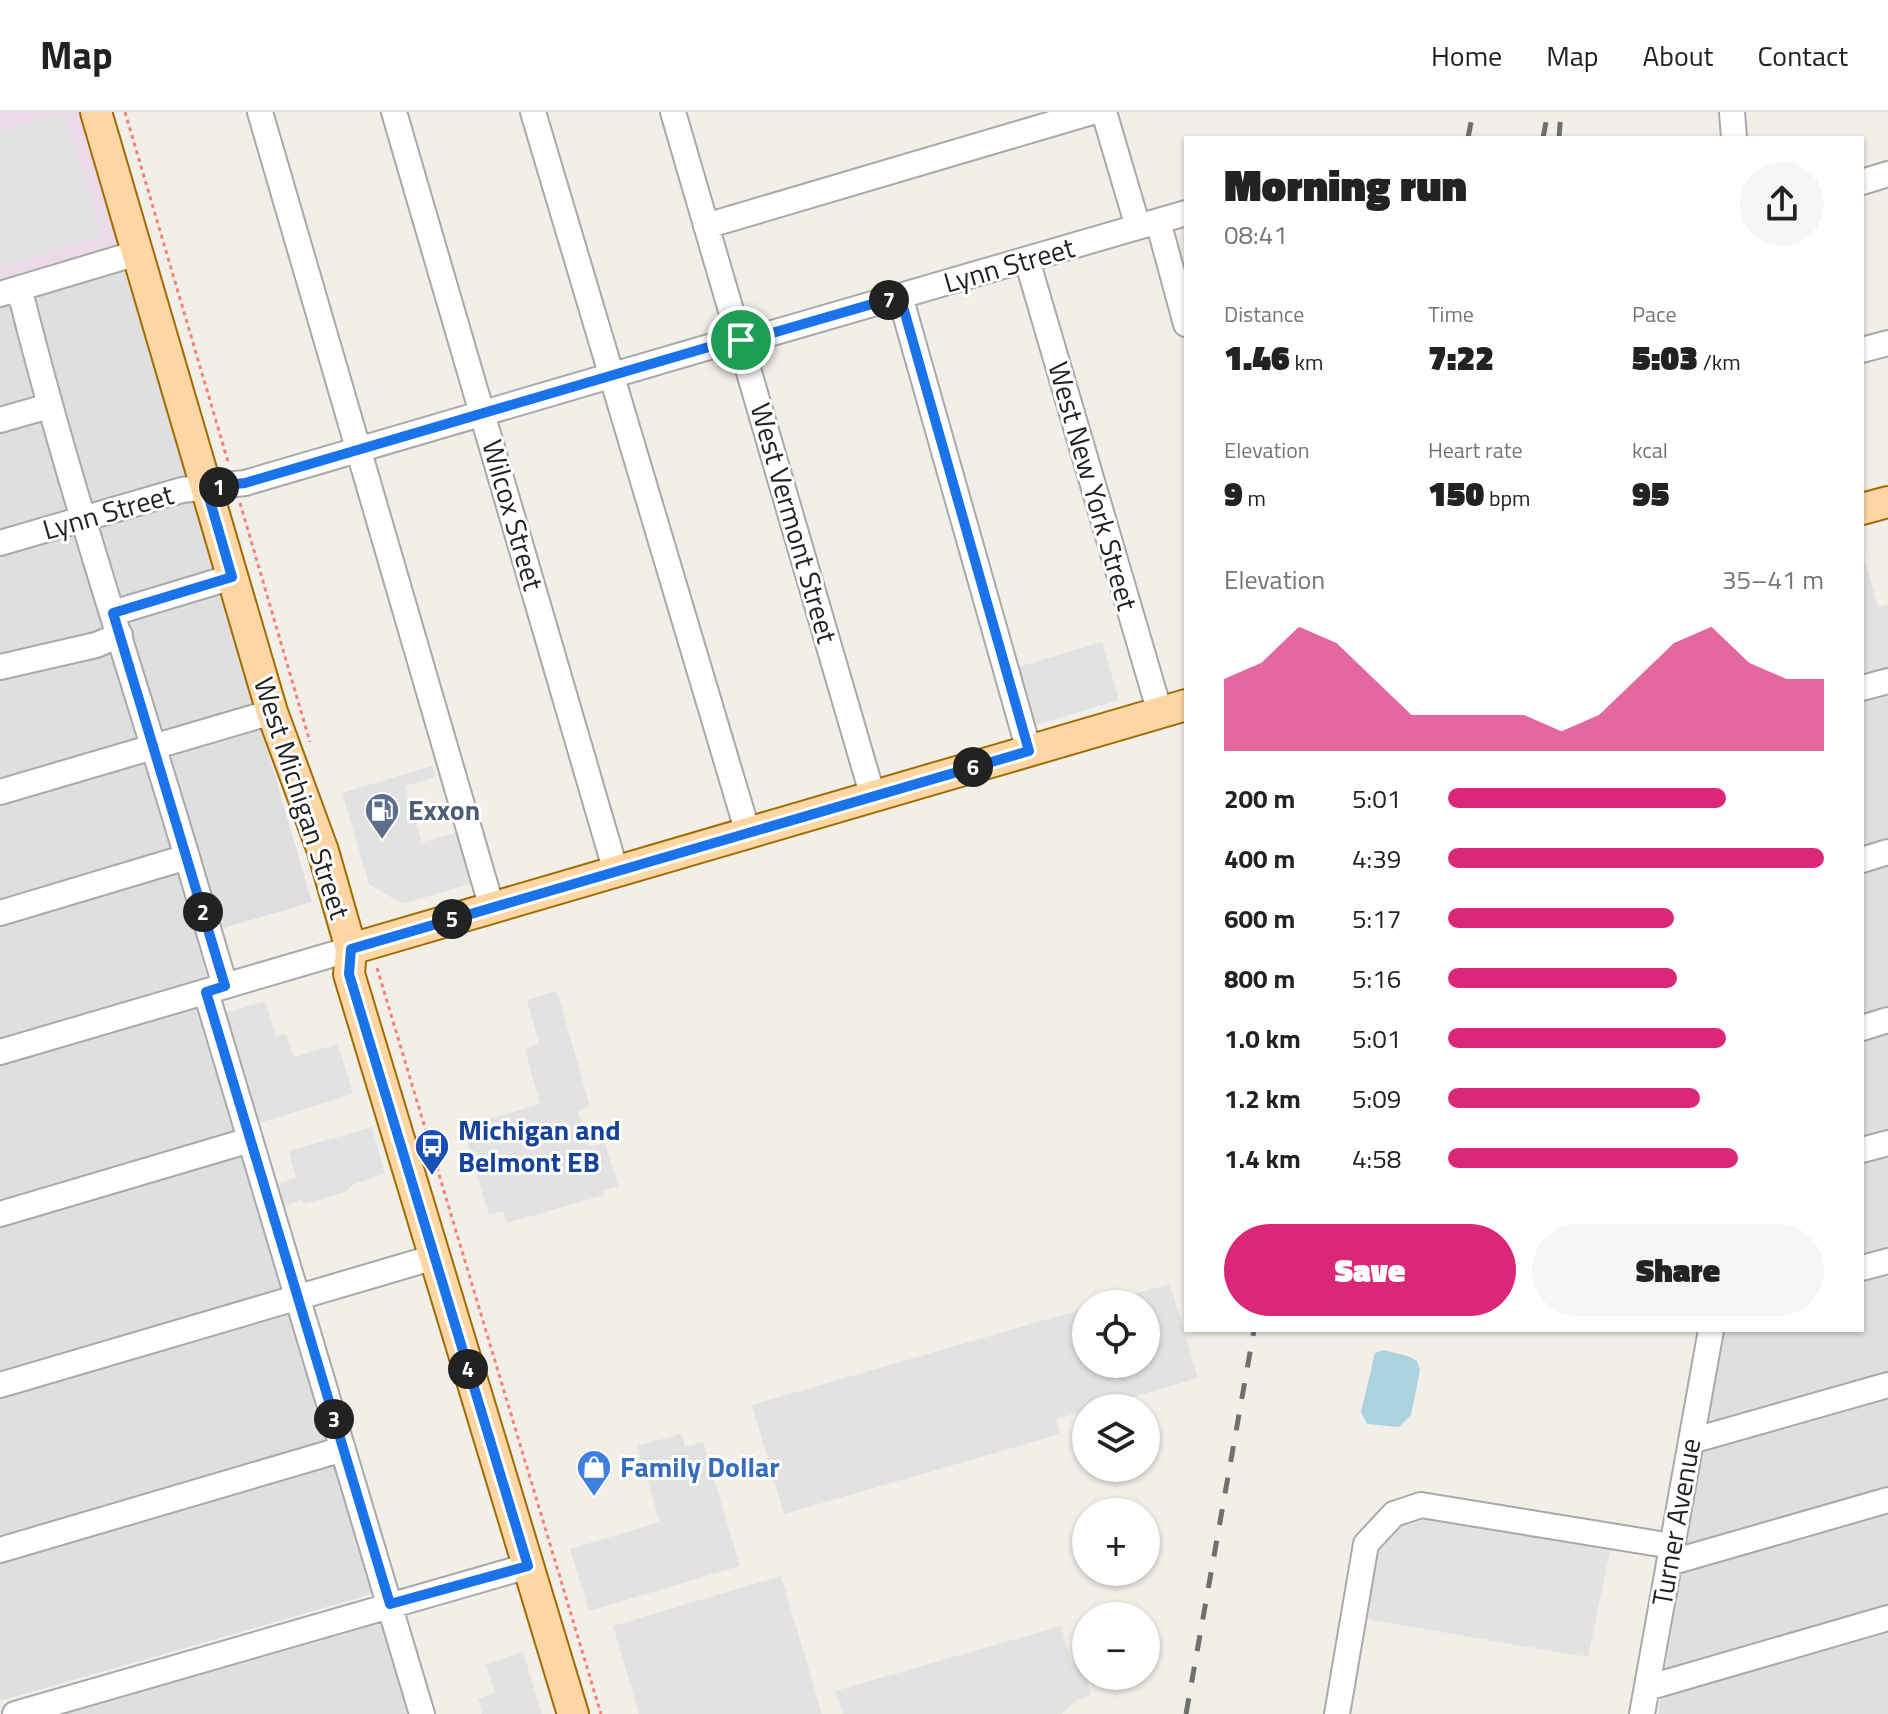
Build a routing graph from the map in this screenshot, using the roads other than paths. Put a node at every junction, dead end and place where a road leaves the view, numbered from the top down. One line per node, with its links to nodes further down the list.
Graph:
1 (96, 112): 15 (main road, West Michigan Street)
2 (260, 112): 27 (street)
3 (394, 112): 25 (street, Wilcox Street)
4 (533, 112): 23 (street)
5 (673, 112): 14 (street, West Vermont Street)
6 (1092, 112): 14 (street)
7 (1104, 112): 13 (street)
8 (1732, 112): 9 (street)
9 (1734, 136)
10 (1888, 174): 11 (street)
11 (1864, 181)
12 (1184, 214): 13 (street, Lynn Street)
13 (1148, 224): 16 (street, Lynn Street); 19 (street)
14 (706, 226): 20 (street, West Vermont Street)
15 (137, 253): 17 (street); 28 (main road, West Michigan Street)
16 (1027, 260): 18 (street, Lynn Street); 39 (street, West New York Street)
17 (8, 291): 24 (street)
18 (900, 296): 20 (street, Lynn Street); 41 (street)
19 (1184, 319)
20 (741, 340): 23 (street, Lynn Street); 43 (street, West Vermont Street)
21 (1888, 343): 22 (street)
22 (1864, 349)
23 (610, 376): 25 (street, Lynn Street); 44 (street)
24 (49, 406): 26 (street); 31 (street)
25 (483, 413): 27 (street, Lynn Street); 48 (street, Wilcox Street)
26 (0, 420)
27 (359, 450): 28 (street, Lynn Street); 49 (street)
28 (206, 487): 31 (street, Lynn Street); 33 (main road, West Michigan Street)
29 (1888, 502): 30 (main road)
30 (1864, 508)
31 (83, 519): 32 (street, Lynn Street); 34 (street)
32 (0, 543)
33 (232, 577): 34 (street); 38 (main road, West Michigan Street)
34 (117, 624): 35 (street); 40 (street)
35 (0, 667)
36 (1888, 681): 37 (street)
37 (1864, 687)
38 (272, 712): 40 (street); 51 (main road, West Michigan Street)
39 (1178, 712): 41 (main road)
40 (154, 747): 42 (street); 46 (street)
41 (1029, 751): 43 (main road)
42 (0, 792)
43 (873, 797): 44 (main road)
44 (748, 833): 48 (main road)
45 (1888, 852): 47 (street)
46 (187, 857): 50 (street); 52 (street)
47 (1864, 859)
48 (616, 872): 49 (main road)
49 (492, 908): 51 (main road)
50 (0, 913)
51 (351, 949): 52 (street); 60 (main road, West Michigan Street)
52 (215, 989): 55 (street); 56 (street)
53 (1888, 1020): 54 (street)
54 (1864, 1027)
55 (0, 1052)
56 (250, 1140): 59 (street); 63 (street)
57 (1888, 1143): 58 (street)
58 (1864, 1149)
59 (0, 1214)
60 (435, 1257): 63 (street); 72 (main road, West Michigan Street)
61 (1888, 1261): 62 (street)
62 (1864, 1267)
63 (297, 1296): 65 (street); 68 (street)
64 (1711, 1332): 67 (street, Turner Avenue)
65 (1, 1380)
66 (1888, 1385): 67 (street)
67 (1691, 1441): 71 (street, Turner Avenue)
68 (343, 1449): 70 (street); 73 (street)
69 (1888, 1500): 71 (street)
70 (0, 1550)
71 (1671, 1555): 75 (street, Turner Avenue); 79 (street)
72 (528, 1566): 73 (street); 78 (main road, West Michigan Street)
73 (390, 1604): 76 (street); 77 (street)
74 (1888, 1618): 75 (street)
75 (1647, 1688): 80 (street, Turner Avenue)
76 (15, 1714)
77 (422, 1714)
78 (573, 1714)
79 (1337, 1714)
80 (1642, 1714)

